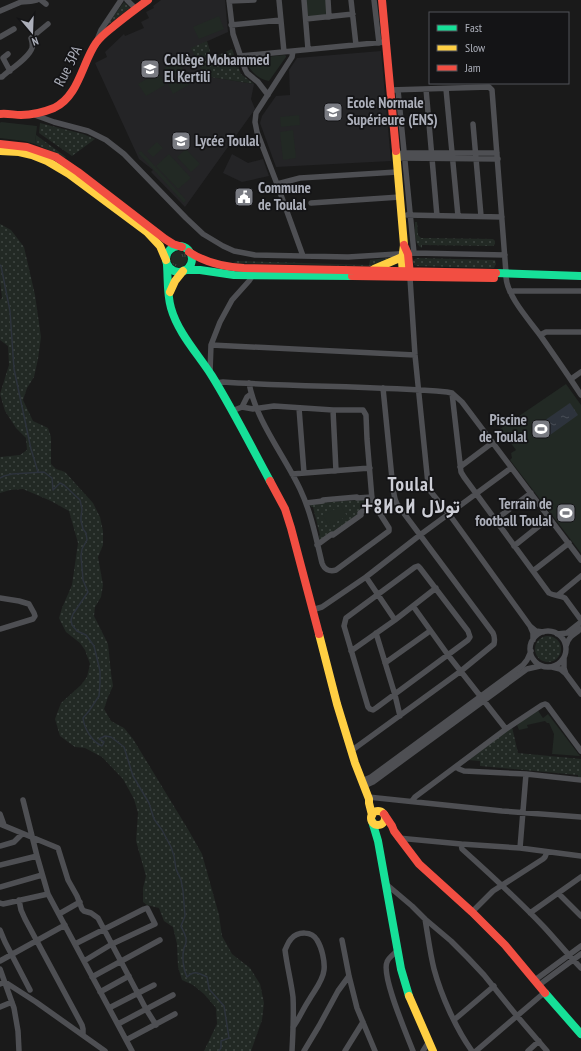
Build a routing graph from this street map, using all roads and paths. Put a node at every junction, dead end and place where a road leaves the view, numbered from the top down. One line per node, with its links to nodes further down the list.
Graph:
1 (38, 0): 14 (street)
2 (121, 0): 23 (street)
3 (127, 0): 13 (street)
4 (148, 0): 13 (main road, Rue 3PA)
5 (254, 0): 12 (street)
6 (280, 0): 18 (street)
7 (304, 0): 17 (street)
8 (328, 0): 16 (street)
9 (351, 0): 15 (street)
10 (374, 0): 24 (street)
11 (382, 0): 24 (main road)
12 (229, 1): 20 (street)
13 (136, 9): 23 (main road, Rue 3PA)
14 (0, 11)
15 (353, 14): 16 (street); 25 (street)
16 (329, 17): 17 (street)
17 (306, 19): 26 (street)
18 (281, 20): 20 (street); 28 (street)
19 (48, 24): 31 (street)
20 (231, 25): 30 (street)
21 (14, 29): 22 (street)
22 (0, 37)
23 (97, 42): 38 (main road, Rue 3PA)
24 (382, 42): 25 (street); 35 (main road)
25 (356, 45): 26 (street)
26 (308, 49): 27 (street)
27 (293, 51): 28 (street); 36 (street)
28 (284, 52): 30 (street)
29 (8, 54): 31 (street)
30 (240, 56): 36 (street)
31 (10, 71): 32 (street)
32 (0, 77)
33 (446, 88): 34 (street); 44 (street); 46 (street)
34 (426, 89): 35 (street); 43 (street)
35 (394, 90): 42 (main road)
36 (268, 95): 48 (street)
37 (0, 114): 38 (main road, Rue 3PA)
38 (32, 114): 60 (street)
39 (473, 124): 45 (street)
40 (0, 144): 56 (main road)
41 (0, 151): 61 (main road)
42 (400, 156): 43 (street); 47 (main road); 51 (street)
43 (432, 156): 44 (street); 52 (street)
44 (453, 156): 45 (street); 53 (street)
45 (475, 156): 46 (street); 54 (street)
46 (498, 156): 55 (street)
47 (397, 172): 48 (street); 49 (main road)
48 (277, 184): 60 (street)
49 (400, 197): 50 (street); 51 (main road)
50 (311, 203)
51 (406, 215): 52 (street); 59 (street); 59 (main road)
52 (437, 216): 53 (street)
53 (458, 216): 54 (street)
54 (481, 216): 55 (street)
55 (502, 217): 58 (street)
56 (182, 247): 57 (main road); 61 (main road)
57 (189, 252): 62 (main road); 63 (main road)
58 (505, 254): 59 (street); 65 (street)
59 (407, 255): 60 (street); 62 (main road); 64 (main road)
60 (303, 256)
61 (167, 262): 63 (main road); 70 (main road)
62 (369, 270): 64 (main road)
63 (184, 271): 66 (main road); 70 (main road)
64 (406, 274): 65 (main road); 66 (main road); 74 (street)
65 (506, 275): 67 (main road); 69 (street)
66 (252, 276): 73 (street)
67 (581, 276)
68 (581, 291): 69 (street)
69 (510, 292): 72 (street)
70 (169, 294): 76 (main road)
71 (581, 332): 72 (street)
72 (540, 335): 77 (street)
73 (211, 345): 74 (street); 76 (street)
74 (415, 355): 81 (street)
75 (581, 372): 77 (street)
76 (210, 373): 79 (main road)
77 (571, 379): 84 (street)
78 (249, 383): 79 (street); 80 (street); 83 (street)
79 (216, 384): 89 (main road)
80 (383, 388): 81 (street); 105 (street)
81 (418, 389): 82 (street); 102 (street)
82 (452, 393): 90 (street); 91 (street)
83 (251, 394): 85 (street); 86 (street)
84 (581, 394)
85 (242, 407): 86 (street); 89 (street)
86 (257, 408): 87 (street); 96 (street)
87 (299, 408): 88 (street); 95 (street)
88 (333, 410): 92 (street); 94 (street)
89 (232, 411): 118 (main road)
90 (492, 443): 91 (street); 93 (street)
91 (460, 467): 98 (street)
92 (370, 468): 94 (street); 99 (street)
93 (511, 468): 97 (street); 98 (street)
94 (336, 471): 95 (street)
95 (304, 473): 96 (street)
96 (292, 474): 100 (street)
97 (531, 493): 103 (street); 104 (street)
98 (476, 495): 102 (street); 104 (street)
99 (372, 497): 100 (street); 101 (street)
100 (306, 503): 107 (street)
101 (374, 503): 107 (street); 107 (street)
102 (449, 514): 105 (street); 121 (street)
103 (550, 518): 106 (street); 108 (street)
104 (495, 520): 108 (street)
105 (420, 535): 112 (street); 137 (street)
106 (569, 544): 109 (street); 110 (street)
107 (317, 545)
108 (514, 546): 110 (street)
109 (581, 560)
110 (533, 571): 115 (street)
111 (581, 576): 115 (street)
112 (366, 577): 114 (street); 118 (street)
113 (436, 588): 114 (street); 117 (street); 132 (street)
114 (378, 594): 119 (street); 130 (street)
115 (558, 595): 120 (street)
116 (0, 598): 122 (street)
117 (413, 606): 119 (street); 124 (street)
118 (312, 610): 144 (main road)
119 (395, 620): 126 (street)
120 (581, 621): 127 (street)
121 (530, 626): 125 (street); 128 (street)
122 (0, 629)
123 (581, 629): 129 (street)
124 (430, 631): 132 (street); 134 (street)
125 (546, 632): 127 (street); 128 (street)
126 (376, 633): 130 (street); 134 (street)
127 (557, 634): 129 (street)
128 (532, 642): 131 (street)
129 (566, 646): 133 (street)
130 (351, 651): 140 (street)
131 (531, 651): 135 (street); 141 (street)
132 (448, 655): 137 (street); 140 (street)
133 (564, 658): 136 (street); 138 (street)
134 (385, 663): 140 (street)
135 (540, 666): 136 (street); 141 (street)
136 (552, 667): 138 (street)
137 (460, 671): 141 (street); 142 (street)
138 (566, 674): 139 (street)
139 (581, 694)
140 (394, 695): 142 (street)
141 (482, 698): 143 (street); 149 (street)
142 (400, 716): 144 (street)
143 (506, 729): 145 (street); 146 (street)
144 (351, 751): 149 (main road)
145 (581, 751)
146 (456, 767): 147 (street); 152 (street)
147 (526, 774): 148 (street); 153 (street)
148 (581, 780)
149 (363, 784): 150 (main road)
150 (369, 798): 152 (street); 154 (main road); 157 (main road)
151 (23, 800): 161 (street)
152 (412, 801): 153 (street)
153 (523, 812): 156 (street); 164 (street)
154 (382, 813): 157 (main road); 157 (main road); 160 (main road)
155 (0, 814): 158 (street)
156 (581, 817)
157 (376, 821): 160 (main road); 171 (main road)
158 (2, 824): 159 (street)
159 (22, 834): 161 (street); 163 (street)
160 (396, 835): 162 (street); 179 (main road)
161 (32, 837): 166 (street); 177 (street)
162 (460, 844): 164 (street); 172 (street)
163 (0, 846)
164 (520, 848): 165 (street)
165 (547, 852): 167 (street); 172 (street)
166 (37, 856): 168 (street); 169 (street)
167 (581, 856)
168 (0, 866)
169 (42, 874): 173 (street); 174 (street)
170 (581, 877): 175 (street)
171 (385, 884): 183 (street); 193 (main road)
172 (501, 885): 179 (street); 180 (street)
173 (0, 886)
174 (48, 894): 176 (street); 181 (street)
175 (559, 894): 180 (street); 182 (street)
176 (19, 900): 178 (street); 189 (street)
177 (80, 902): 181 (street); 185 (street)
178 (0, 903)
179 (472, 912): 205 (main road)
180 (530, 913): 196 (street)
181 (59, 914): 184 (street)
182 (581, 916)
183 (425, 919): 208 (street); 220 (street)
184 (65, 925): 189 (street); 190 (street)
185 (104, 929): 190 (street); 191 (street); 191 (street)
186 (0, 930): 195 (street)
187 (160, 940): 199 (street)
188 (342, 940): 203 (street)
189 (37, 941): 195 (street); 226 (street)
190 (75, 944): 198 (street)
191 (112, 944): 198 (street); 199 (street)
192 (581, 946): 196 (street)
193 (398, 951): 229 (main road); 238 (street)
194 (581, 954): 196 (street)
195 (12, 955): 197 (street); 209 (street)
196 (570, 958): 200 (street); 205 (street)
197 (0, 961)
198 (84, 961): 204 (street)
199 (121, 961): 202 (street); 204 (street)
200 (581, 968)
201 (0, 969): 206 (street)
202 (129, 976): 210 (street); 212 (street)
203 (349, 976): 221 (street); 235 (street)
204 (92, 977): 210 (street)
205 (537, 982): 211 (main road)
206 (2, 983): 214 (street); 226 (street)
207 (154, 985): 212 (street)
208 (494, 986): 219 (street); 220 (street)
209 (30, 990)
210 (100, 992): 216 (street)
211 (545, 992): 219 (street); 225 (main road)
212 (138, 993): 216 (street); 217 (street)
213 (173, 995): 217 (street)
214 (12, 1002): 215 (street); 230 (street)
215 (0, 1007)
216 (109, 1008): 222 (street)
217 (146, 1009): 222 (street); 223 (street)
218 (175, 1014): 223 (street)
219 (517, 1016): 227 (street); 242 (street)
220 (454, 1020): 241 (street)
221 (363, 1022): 236 (street); 237 (street)
222 (118, 1024): 228 (street)
223 (156, 1024): 228 (street)
224 (293, 1027): 224 (street); 234 (street)
225 (581, 1034)
226 (83, 1035): 231 (street)
227 (539, 1041): 243 (street); 244 (street)
228 (127, 1042): 232 (street); 233 (street)
229 (428, 1043): 239 (street); 240 (main road)
230 (19, 1051)
231 (105, 1051)
232 (124, 1051)
233 (132, 1051)
234 (292, 1051)
235 (304, 1051)
236 (345, 1051)
237 (375, 1051)
238 (413, 1051)
239 (423, 1051)
240 (433, 1051)
241 (472, 1051)
242 (476, 1051)
243 (528, 1051)
244 (547, 1051)

